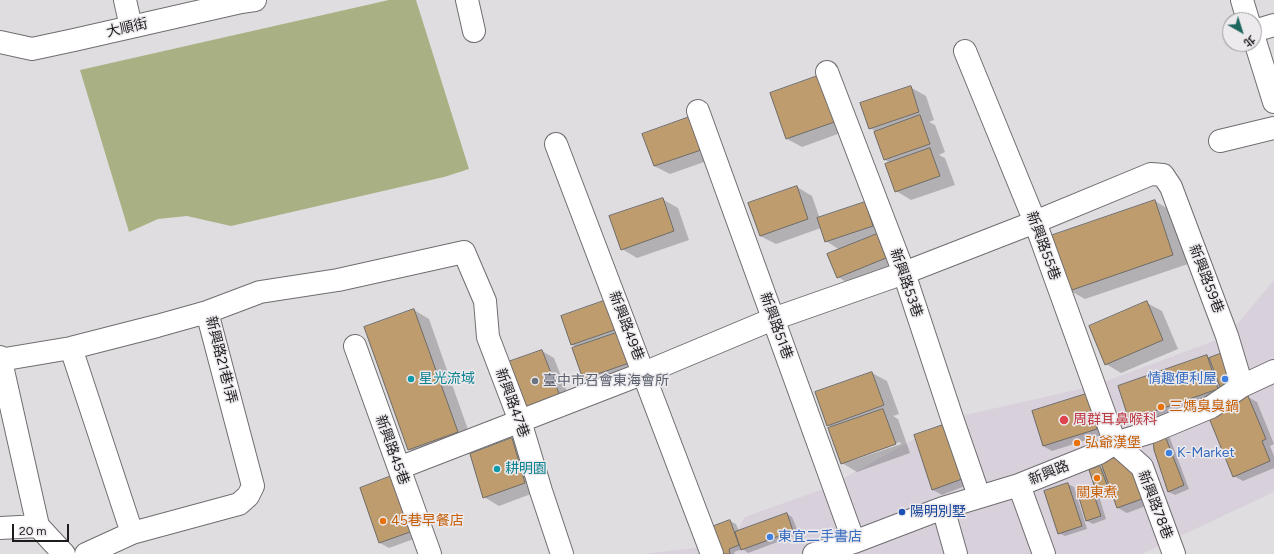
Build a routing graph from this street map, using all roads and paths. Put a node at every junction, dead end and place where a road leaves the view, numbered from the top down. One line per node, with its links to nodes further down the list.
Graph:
1 (126, 0): 7 (street)
2 (466, 0): 9 (street)
3 (1242, 0): 5 (street)
4 (245, 1): 7 (street, 大順街)
5 (1246, 12)
6 (1274, 25): 8 (street)
7 (131, 27): 10 (street, 大順街)
8 (1262, 29)
9 (474, 31)
10 (0, 42)
11 (965, 51): 19 (street, 新興路55巷)
12 (1258, 52): 14 (street)
13 (827, 72): 21 (street, 新興路53巷)
14 (1274, 102)
15 (698, 111): 23 (street, 新興路51巷)
16 (1274, 128): 17 (street)
17 (1220, 141)
18 (556, 144): 28 (street, 新興路49巷)
19 (1035, 222): 21 (street); 29 (street, 新興路59巷); 31 (street, 新興路55巷)
20 (464, 252): 22 (street, 新興路21巷1弄); 30 (street, 新興路47巷)
21 (904, 272): 23 (street); 34 (street, 新興路53巷)
22 (207, 312): 25 (street); 38 (street, 新興路21巷1弄)
23 (773, 319): 28 (street); 39 (street, 新興路51巷)
24 (355, 346): 32 (street, 新興路45巷)
25 (72, 348): 26 (street); 38 (street)
26 (0, 359): 36 (street)
27 (1274, 371): 29 (street, 新興路)
28 (644, 373): 30 (street); 44 (street, 新興路49巷)
29 (1242, 386): 31 (street, 新興路)
30 (520, 421): 32 (street); 43 (street, 新興路47巷)
31 (1115, 443): 33 (street, 新興路); 48 (street, 新興路78巷)
32 (398, 468): 42 (street, 新興路45巷)
33 (1019, 485): 34 (street, 新興路); 47 (street)
34 (979, 496): 35 (street, 新興路)
35 (943, 508): 39 (street, 新興路); 46 (street)
36 (38, 526): 37 (street); 40 (street)
37 (0, 528)
38 (132, 533): 41 (street, 新興路21巷1弄)
39 (854, 542): 45 (street, 新興路)
40 (64, 554)
41 (86, 554)
42 (430, 554)
43 (562, 554)
44 (712, 554)
45 (814, 554)
46 (956, 554)
47 (1044, 554)
48 (1174, 554)

